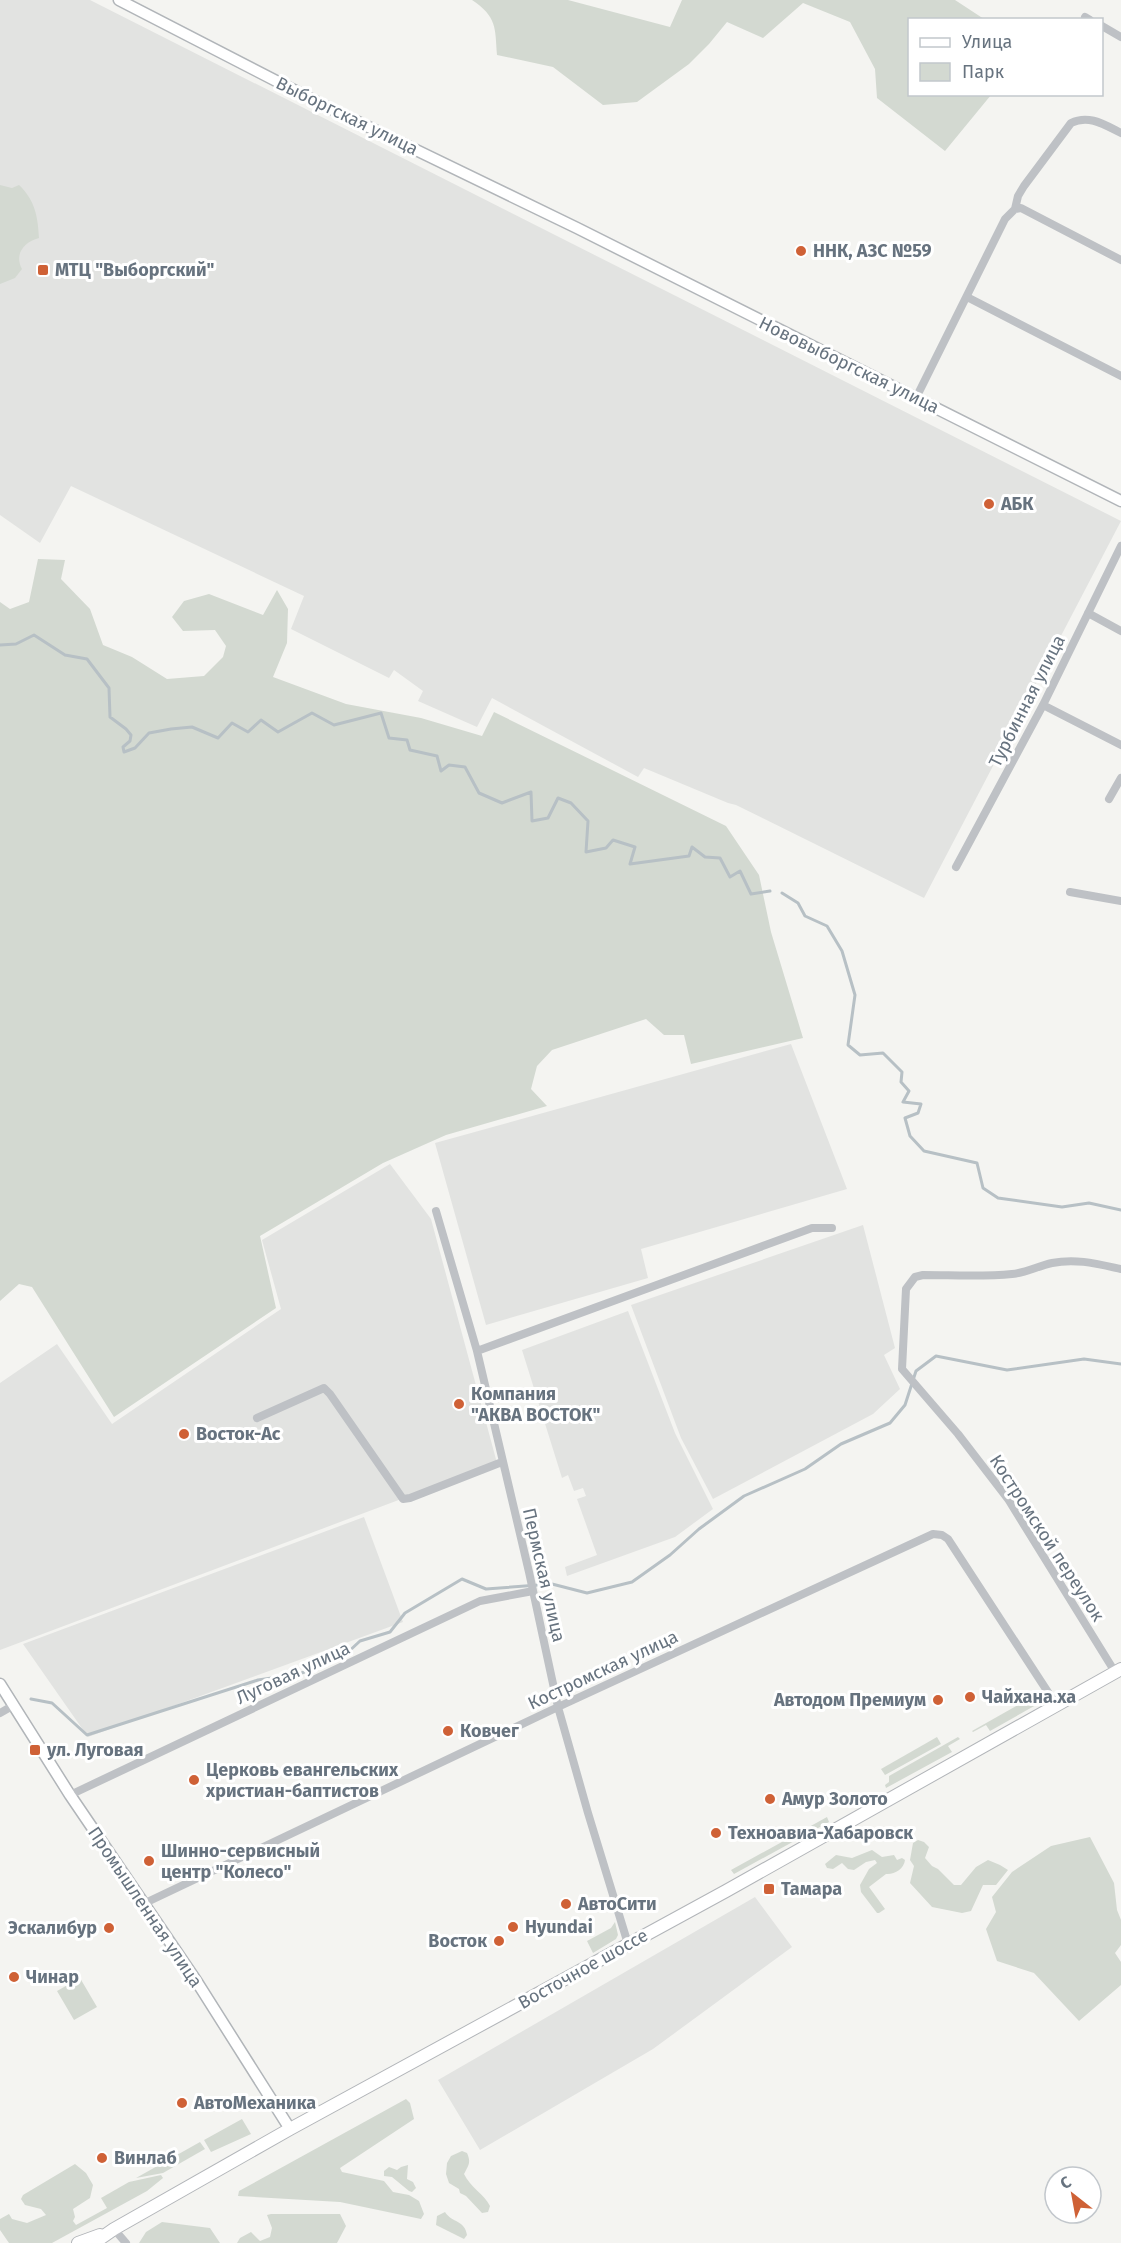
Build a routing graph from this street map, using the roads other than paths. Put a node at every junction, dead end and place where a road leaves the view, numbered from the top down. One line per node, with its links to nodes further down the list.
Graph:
1 (119, 0): 6 (street, Выборгская улица)
2 (1103, 27): 3 (street)
3 (1121, 37)
4 (1121, 133): 5 (street)
5 (1018, 209): 7 (street); 8 (street)
6 (577, 228): 10 (street, Нововыборгская улица)
7 (1121, 260)
8 (967, 297): 9 (street); 10 (street)
9 (1121, 376)
10 (916, 398): 11 (street, Нововыборгская улица)
11 (1121, 501)
12 (1121, 546): 13 (street, Турбинная улица)
13 (1088, 613): 14 (street); 15 (street, Турбинная улица)
14 (1121, 631)
15 (1043, 705): 16 (street); 19 (street, Турбинная улица)
16 (1121, 745)
17 (1121, 778): 18 (street)
18 (1109, 799)
19 (956, 867)
20 (1070, 892): 21 (street)
21 (1121, 901)
22 (436, 1210): 25 (street, Пермская улица)
23 (832, 1228): 25 (street)
24 (1121, 1269): 29 (street, Костромской переулок)
25 (477, 1351): 27 (street, Пермская улица)
26 (257, 1418): 27 (street)
27 (502, 1462): 28 (street, Пермская улица)
28 (533, 1591): 33 (street, Пермская улица); 35 (street, Луговая улица)
29 (1118, 1670): 32 (main road, Восточное шоссе)
30 (0, 1684): 31 (street, Промышленная улица)
31 (14, 1705): 34 (street); 35 (street, Промышленная улица)
32 (1057, 1706): 33 (street, Костромская улица); 37 (main road, Восточное шоссе)
33 (558, 1707): 36 (street, Костромская улица); 37 (street, Пермская улица)
34 (0, 1713)
35 (69, 1795): 36 (street, Промышленная улица)
36 (143, 1904): 38 (street, Промышленная улица)
37 (628, 1944): 38 (main road, Восточное шоссе)
38 (290, 2129): 39 (main road, Восточное шоссе)
39 (110, 2231): 40 (main road); 41 (main road); 42 (street)
40 (78, 2243)
41 (94, 2243)
42 (126, 2243)

